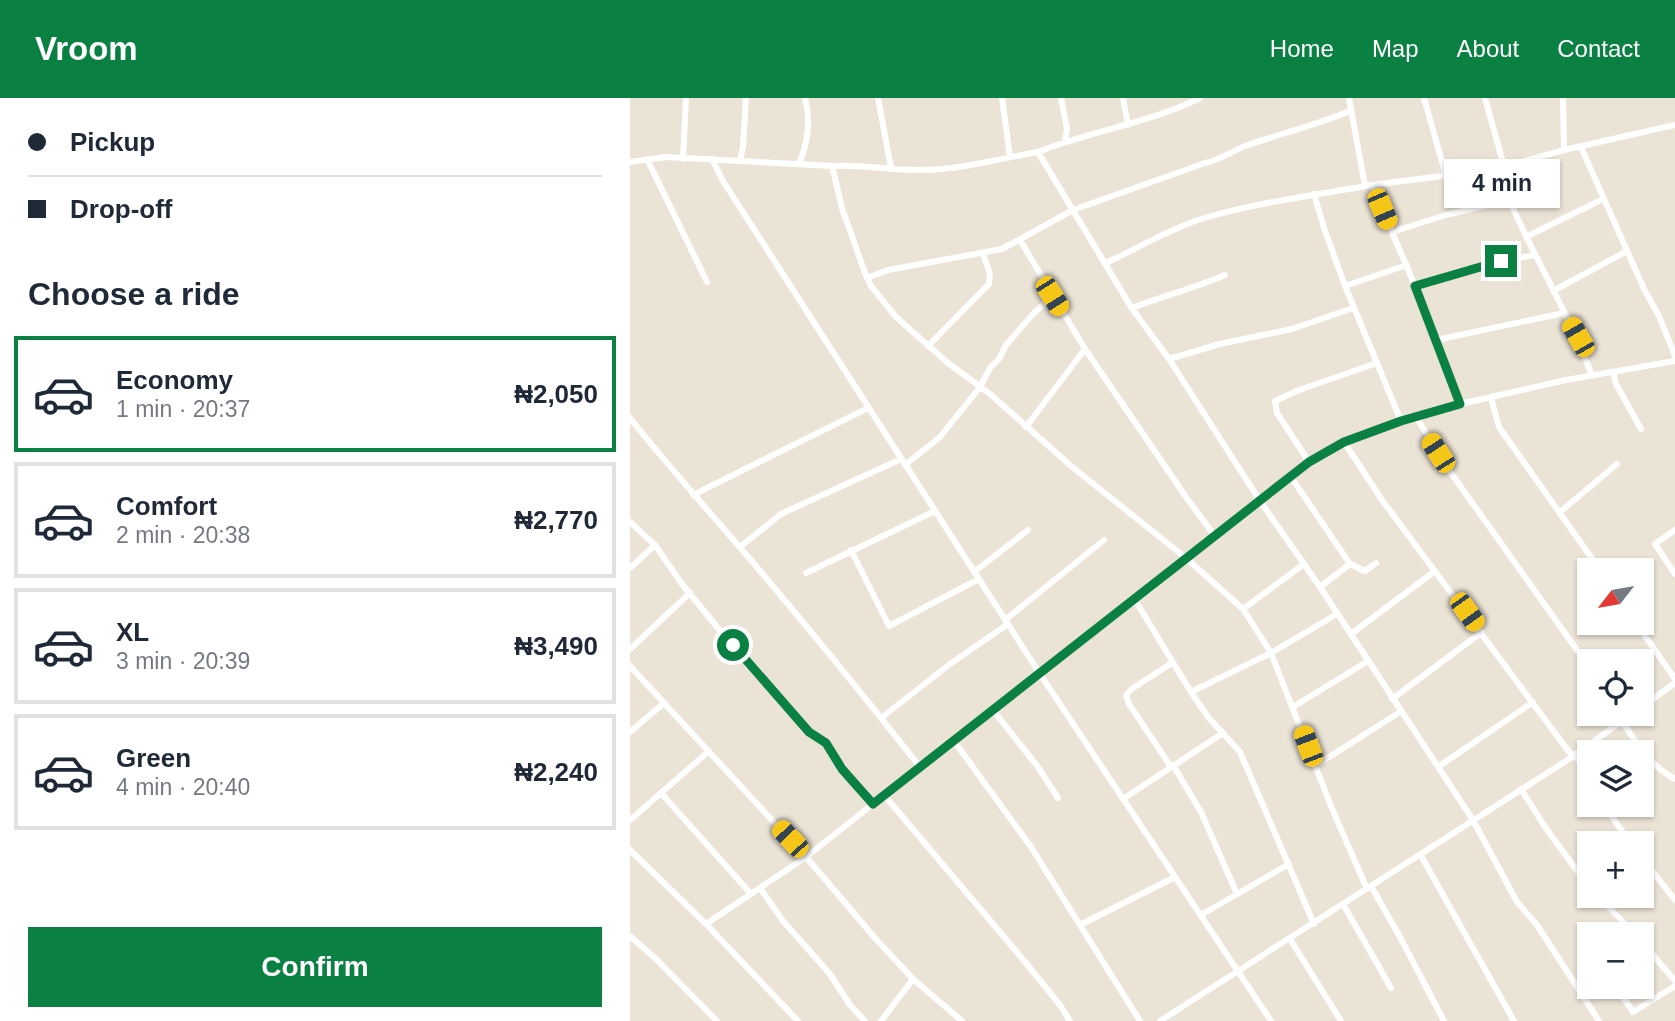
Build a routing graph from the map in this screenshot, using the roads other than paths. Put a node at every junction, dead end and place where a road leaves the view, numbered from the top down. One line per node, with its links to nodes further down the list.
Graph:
1 (686, 98): 23 (street)
2 (746, 98): 25 (street)
3 (806, 98): 27 (street)
4 (878, 98): 30 (street)
5 (1002, 98): 21 (street)
6 (1062, 98): 17 (street)
7 (1123, 98): 15 (street)
8 (1200, 98): 13 (street)
9 (1349, 98): 14 (street)
10 (1424, 98): 32 (street)
11 (1485, 98): 29 (street)
12 (1563, 98): 19 (street)
13 (1188, 101): 15 (street)
14 (1350, 111): 33 (street); 37 (street)
15 (1128, 125): 17 (street)
16 (1675, 125): 18 (street)
17 (1066, 142): 20 (street)
18 (1581, 146): 19 (street); 36 (street)
19 (1564, 150): 29 (street)
20 (1038, 152): 21 (street); 37 (street)
21 (1010, 157): 30 (street)
22 (647, 159): 23 (street); 26 (street); 48 (street)
23 (683, 159): 24 (street)
24 (712, 159): 25 (street); 67 (street)
25 (740, 160): 27 (street)
26 (630, 162)
27 (799, 163): 28 (street)
28 (832, 166): 30 (street); 47 (street)
29 (1504, 166): 31 (street)
30 (891, 168)
31 (1496, 169): 32 (street); 35 (street)
32 (1446, 176): 33 (street)
33 (1368, 186): 34 (street); 38 (street)
34 (1314, 194): 44 (street); 49 (street)
35 (1507, 200): 38 (street); 39 (street)
36 (1603, 200): 39 (street); 41 (street)
37 (1073, 210): 40 (street); 44 (street)
38 (1392, 232): 45 (street)
39 (1526, 237): 43 (street)
40 (1020, 240): 42 (street); 52 (street)
41 (1628, 251): 51 (street); 59 (street)
42 (983, 254): 47 (street); 57 (street)
43 (1535, 255): 50 (street); 51 (street)
44 (1106, 263): 53 (street)
45 (1407, 265): 49 (street); 50 (street)
46 (1225, 275): 53 (street)
47 (867, 278): 57 (street)
48 (707, 282)
49 (1345, 286): 54 (street)
50 (1415, 286): 56 (street)
51 (1553, 291): 55 (street)
52 (1052, 296): 58 (street); 64 (street)
53 (1132, 308): 60 (street)
54 (1353, 308): 60 (street); 61 (street)
55 (1564, 313): 56 (street); 63 (street)
56 (1436, 340): 66 (street)
57 (928, 346): 64 (street)
58 (1085, 349): 71 (street); 85 (street)
59 (1675, 358): 62 (street)
60 (1169, 359): 79 (street)
61 (1377, 363): 70 (street); 75 (street)
62 (1613, 372): 63 (street); 72 (street)
63 (1592, 376): 65 (street)
64 (980, 387): 71 (street); 74 (street)
65 (1491, 398): 66 (street); 81 (street)
66 (1460, 404): 68 (street)
67 (868, 408): 74 (street); 78 (street)
68 (1416, 417): 70 (street); 111 (street)
69 (630, 418): 78 (street)
70 (1401, 421): 73 (street)
71 (1026, 426): 90 (street)
72 (1641, 429)
73 (1344, 442): 75 (street); 97 (street)
74 (903, 462): 80 (street); 88 (street)
75 (1309, 462): 77 (street)
76 (1616, 464): 81 (street)
77 (1290, 477): 79 (street); 93 (street)
78 (693, 495): 88 (street)
79 (1259, 501): 85 (street); 92 (street)
80 (935, 511): 89 (street); 96 (street)
81 (1560, 512): 91 (street)
82 (630, 522): 87 (street)
83 (1028, 530): 96 (street)
84 (1675, 530): 99 (street)
85 (1214, 535): 90 (street)
86 (1104, 540): 106 (street)
87 (655, 545): 95 (street); 102 (street)
88 (740, 547): 126 (street)
89 (851, 550): 98 (street); 100 (street)
90 (1186, 558): 103 (street); 104 (street)
91 (1592, 558)
92 (1304, 564): 101 (street); 104 (street)
93 (1350, 564): 94 (street); 101 (street)
94 (1376, 564)
95 (630, 568)
96 (974, 572): 100 (street)
97 (1435, 572): 107 (street); 108 (street)
98 (806, 573)
99 (1675, 574)
100 (979, 579): 106 (street)
101 (1320, 587): 105 (street)
102 (690, 593): 110 (street); 145 (street)
103 (1135, 600): 114 (street); 116 (street)
104 (1242, 609): 112 (street)
105 (1337, 614): 108 (street); 112 (street)
106 (1006, 622): 116 (street); 126 (street)
107 (1482, 632): 120 (street); 121 (street)
108 (1351, 634): 113 (street)
109 (1644, 635): 117 (street)
110 (630, 649)
111 (1577, 650)
112 (1271, 653): 118 (street); 123 (street)
113 (1368, 661): 120 (street); 123 (street)
114 (1172, 663): 118 (street); 135 (street)
115 (630, 666): 122 (street)
116 (1040, 674): 124 (street); 144 (street)
117 (1675, 681): 119 (street)
118 (1191, 692): 130 (street)
119 (1654, 698)
120 (1392, 699): 125 (street)
121 (1533, 702): 133 (street); 138 (street)
122 (664, 703): 129 (street); 132 (street)
123 (1293, 707): 136 (street)
124 (993, 710): 131 (street); 143 (street)
125 (1400, 712): 136 (street); 138 (street)
126 (881, 718): 137 (street)
127 (1611, 726): 133 (street)
128 (1627, 726): 139 (street)
129 (630, 732)
130 (1223, 733): 135 (street); 151 (street)
131 (954, 741): 137 (street); 166 (street)
132 (709, 751): 141 (street); 150 (street)
133 (1573, 755): 134 (street); 140 (street)
134 (1577, 761)
135 (1172, 766): 144 (street); 158 (street)
136 (1315, 766): 156 (street)
137 (920, 767): 142 (street)
138 (1438, 767): 147 (street)
139 (1675, 779)
140 (1521, 789): 147 (street); 152 (street)
141 (661, 793): 146 (street); 157 (street)
142 (884, 795): 145 (street); 183 (street)
143 (1058, 799)
144 (1123, 799): 154 (street)
145 (873, 804): 150 (street)
146 (630, 820)
147 (1473, 820): 149 (street); 190 (street)
148 (630, 850): 165 (street)
149 (1420, 854): 156 (street); 189 (street)
150 (806, 857): 155 (street); 171 (street)
151 (1289, 864): 158 (street); 164 (street)
152 (1577, 871)
153 (1654, 873): 159 (street)
154 (1175, 877): 162 (street); 166 (street)
155 (760, 888): 157 (street); 180 (street)
156 (1369, 888): 160 (street); 188 (street)
157 (751, 894): 165 (street)
158 (1237, 894): 162 (street)
159 (1675, 900)
160 (1343, 904): 164 (street); 174 (street)
161 (1610, 908): 163 (street)
162 (1201, 915): 170 (street)
163 (1623, 922)
164 (1314, 923): 168 (street)
165 (706, 924): 179 (street)
166 (1080, 925): 184 (street)
167 (630, 936): 178 (street)
168 (1290, 939): 170 (street); 187 (street)
169 (1654, 956): 172 (street)
170 (1238, 971): 185 (street); 186 (street)
171 (913, 979): 181 (street); 182 (street)
172 (1675, 981)
173 (1675, 986): 177 (street)
174 (1391, 988)
175 (1625, 999): 176 (street)
176 (1654, 999)
177 (1654, 999)
178 (717, 1021)
179 (797, 1021)
180 (865, 1021)
181 (881, 1021)
182 (961, 1021)
183 (1070, 1021)
184 (1140, 1021)
185 (1160, 1021)
186 (1271, 1021)
187 (1341, 1021)
188 (1444, 1021)
189 (1514, 1021)
190 (1599, 1021)

